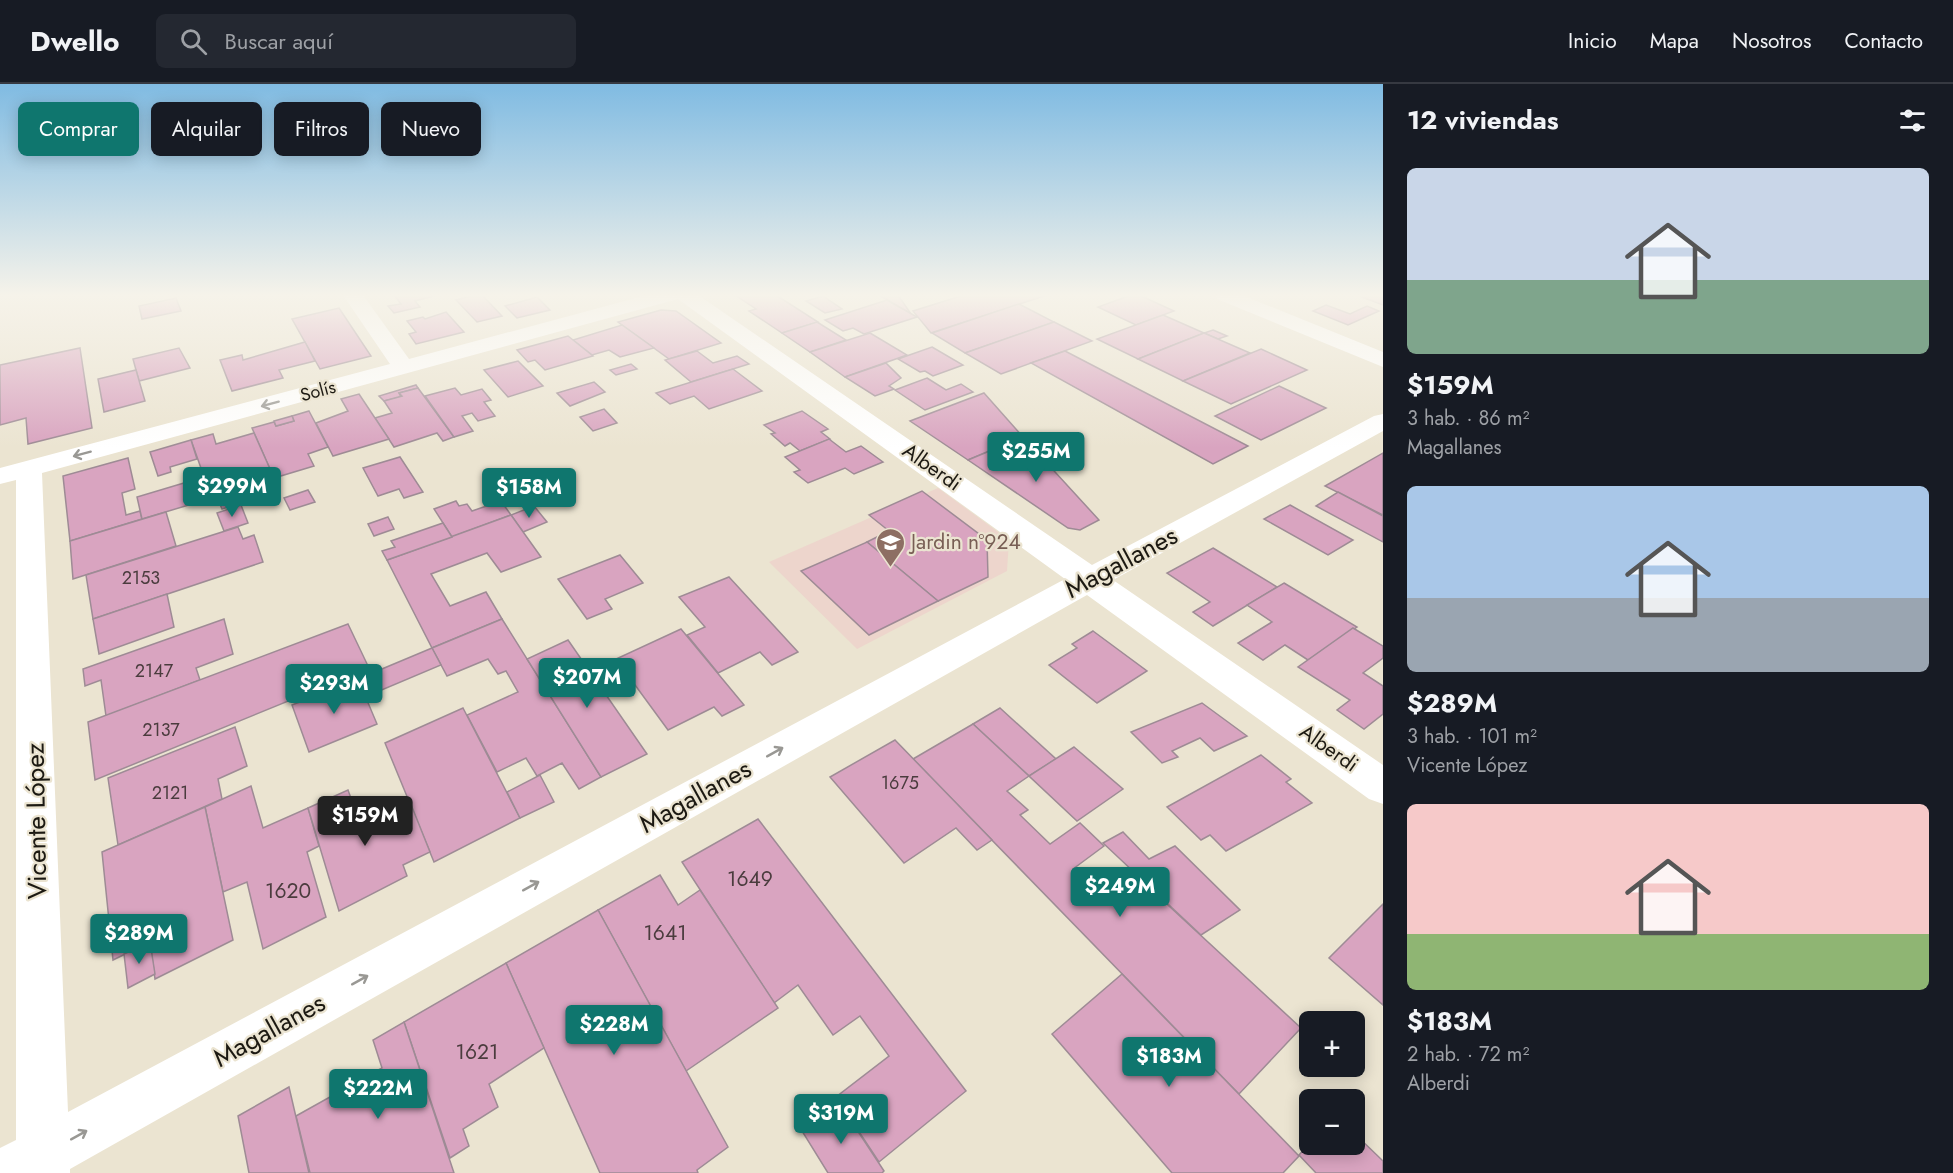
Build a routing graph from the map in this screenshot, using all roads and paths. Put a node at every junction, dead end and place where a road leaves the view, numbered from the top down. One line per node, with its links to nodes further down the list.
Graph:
1 (389, 346): 6 (street)
2 (485, 346): 6 (street, Solís)
3 (758, 346): 9 (street, Alberdi)
4 (1348, 346): 5 (street)
5 (1383, 360)
6 (404, 368): 8 (street, Solís, one-way to 8)
7 (1383, 421): 9 (street, Magallanes)
8 (15, 472): 11 (street, Vicente López)
9 (1091, 579): 10 (street, Alberdi); 11 (street, Magallanes, one-way to 9)
10 (1383, 787)
11 (31, 1167)

